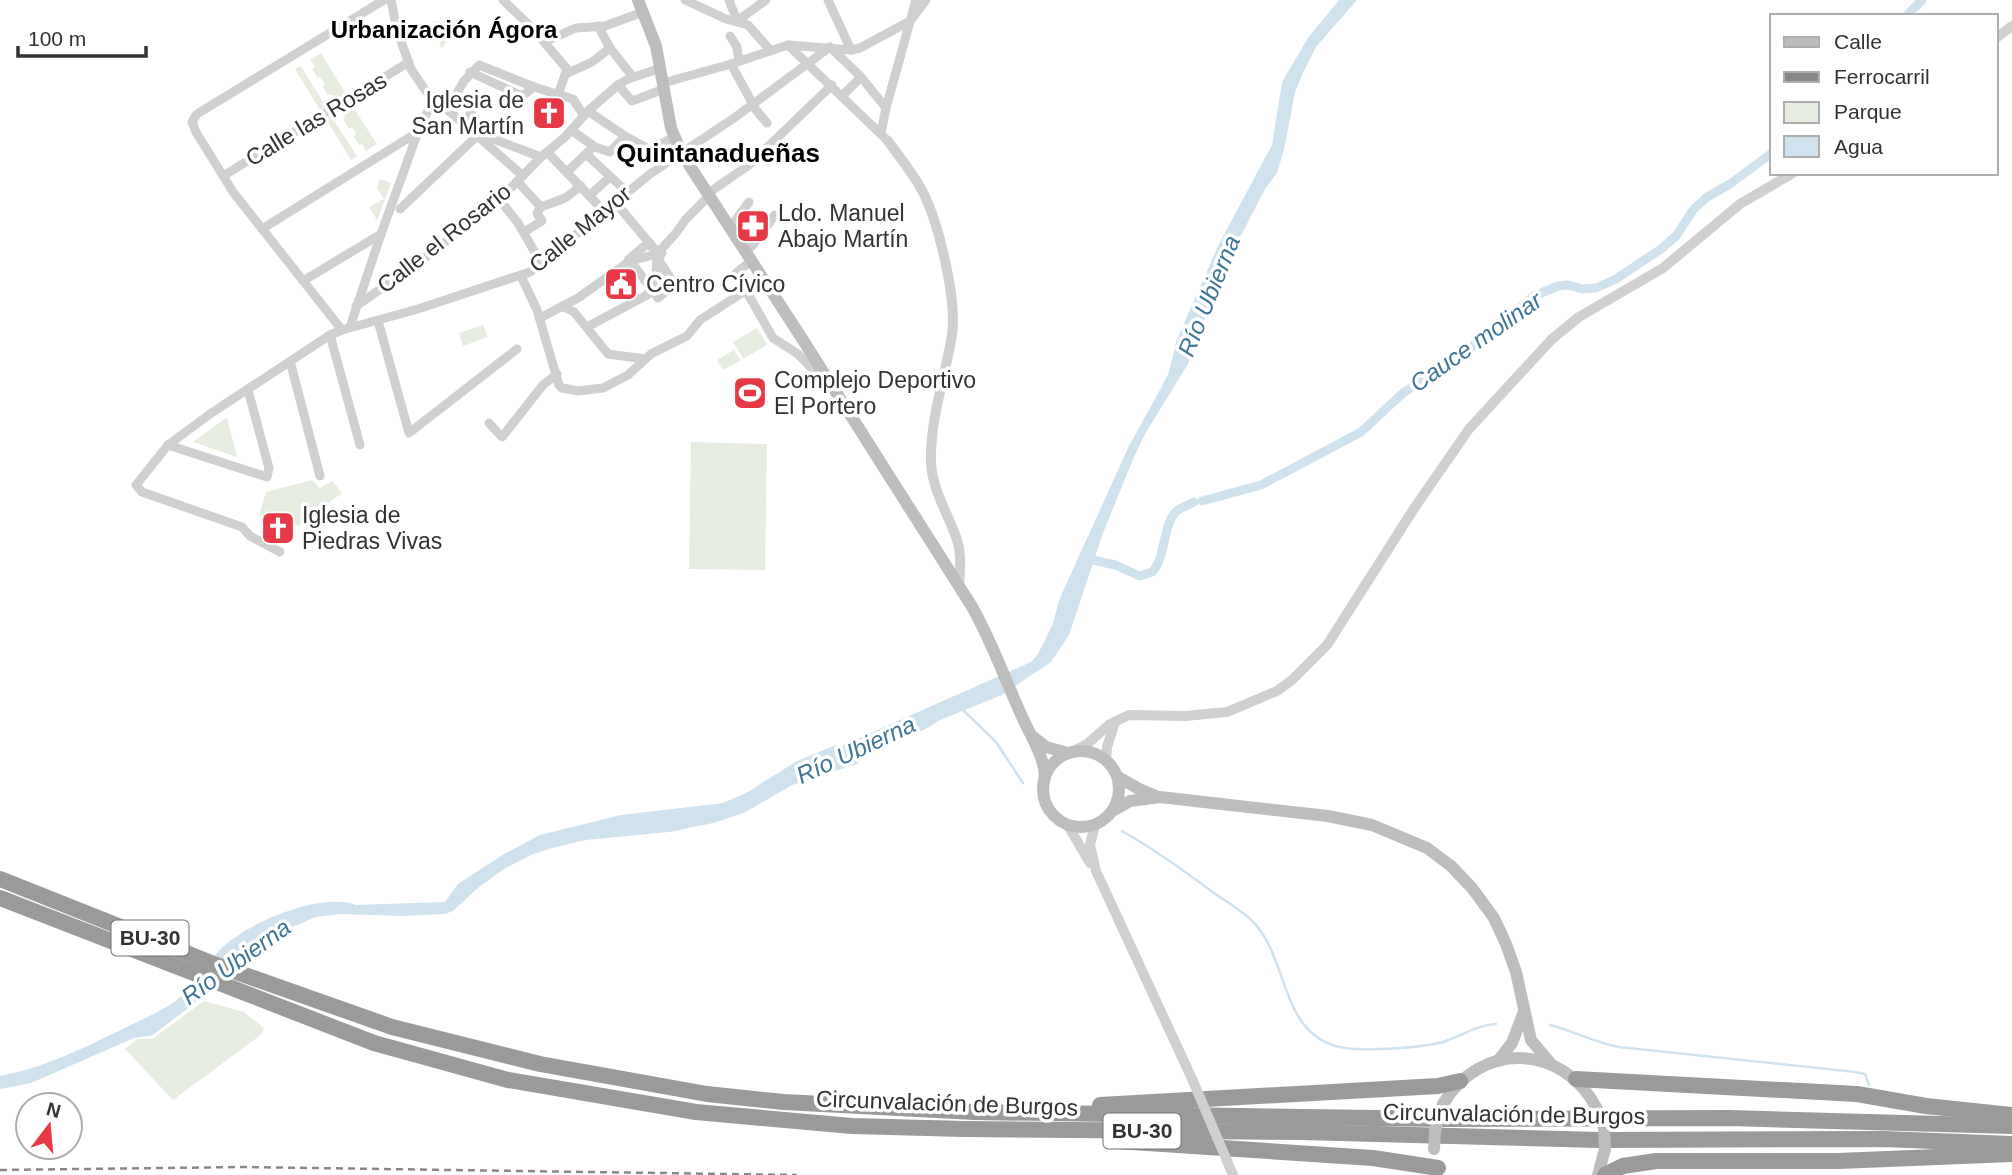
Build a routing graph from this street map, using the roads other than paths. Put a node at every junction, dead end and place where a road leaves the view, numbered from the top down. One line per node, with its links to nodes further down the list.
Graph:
1 (384, 0): 55 (street)
2 (391, 0): 21 (street)
3 (503, 0): 15 (street)
4 (685, 0): 11 (street)
5 (729, 0): 11 (street)
6 (766, 0): 11 (street)
7 (828, 0): 20 (street)
8 (916, 0): 12 (street)
9 (926, 0): 12 (street)
10 (641, 6): 13 (street); 24 (main road)
11 (737, 21): 19 (street)
12 (910, 21): 20 (street); 36 (street)
13 (598, 26): 15 (street); 18 (street)
14 (730, 36): 22 (street)
15 (544, 42): 25 (street)
16 (788, 45): 17 (street); 19 (street); 23 (street)
17 (830, 47): 20 (street); 23 (street, Calle Mayor); 36 (street)
18 (610, 48): 25 (street); 26 (street)
19 (770, 50): 22 (street)
20 (851, 50)
21 (409, 62): 33 (street); 55 (street, Calle las Rosas)
22 (735, 63): 29 (street); 35 (street)
23 (809, 65): 30 (street); 35 (street, Calle Mayor)
24 (661, 68): 26 (street, Calle el Rosario); 29 (main road)
25 (566, 74): 31 (street)
26 (633, 77): 28 (street, Calle el Rosario)
27 (857, 81): 32 (street)
28 (618, 85): 29 (street); 38 (street, Calle el Rosario)
29 (664, 86): 45 (main road)
30 (832, 86): 32 (street); 63 (street)
31 (558, 95): 37 (street); 38 (street)
32 (842, 96): 46 (street)
33 (434, 98): 37 (street); 42 (street)
34 (479, 98): 40 (street)
35 (754, 104): 39 (street); 51 (street, Calle Mayor)
36 (886, 108): 46 (street)
37 (447, 110): 40 (street)
38 (586, 113): 41 (street, Calle el Rosario); 44 (street)
39 (766, 123)
40 (466, 127): 43 (street); 49 (street)
41 (571, 130): 47 (street); 49 (street, Calle el Rosario)
42 (418, 132): 58 (street); 72 (street)
43 (477, 136): 57 (street); 60 (street)
44 (625, 136): 47 (street); 48 (street)
45 (674, 137): 48 (street); 51 (main road)
46 (885, 137): 103 (street)
47 (595, 147): 50 (street)
48 (650, 150): 52 (street)
49 (544, 154): 53 (street); 57 (street, Calle el Rosario)
50 (586, 154): 53 (street); 56 (street)
51 (682, 154): 52 (street, Calle Mayor); 63 (main road)
52 (660, 167): 61 (street, Calle Mayor)
53 (567, 172): 59 (street)
54 (1790, 175): 104 (street)
55 (223, 176): 72 (street)
56 (610, 177): 61 (street); 62 (street)
57 (520, 178): 64 (street, Calle el Rosario); 67 (street)
58 (399, 186): 60 (street); 74 (street)
59 (581, 186): 62 (street); 67 (street)
60 (416, 192): 68 (street)
61 (627, 192): 65 (street, Calle Mayor)
62 (590, 195): 69 (street)
63 (708, 195): 71 (main road); 75 (street)
64 (499, 199): 73 (street); 85 (street, Calle el Rosario)
65 (615, 202): 69 (street, Calle Mayor); 75 (street)
66 (750, 202): 71 (street)
67 (541, 207): 73 (street)
68 (400, 208)
69 (604, 211): 78 (street, Calle Mayor)
70 (775, 215): 76 (street)
71 (730, 228): 76 (main road)
72 (262, 229): 81 (street)
73 (524, 232): 78 (street)
74 (381, 234): 81 (street); 85 (street)
75 (656, 250): 77 (street); 80 (street); 82 (street)
76 (748, 256): 84 (street); 97 (main road)
77 (630, 261): 83 (street); 86 (street)
78 (541, 263): 79 (street, Calle Mayor)
79 (521, 276): 87 (street); 88 (street, Calle Mayor)
80 (656, 277): 82 (street); 83 (street)
81 (303, 281): 90 (street)
82 (672, 286): 83 (street)
83 (652, 289): 89 (street)
84 (745, 291): 93 (street); 97 (street)
85 (356, 306): 90 (street)
86 (562, 306): 87 (street); 89 (street)
87 (540, 318): 95 (street)
88 (378, 321): 90 (street, Calle Mayor); 92 (street)
89 (587, 327): 93 (street)
90 (346, 328): 91 (street, Calle Mayor)
91 (330, 335): 94 (street, Calle Mayor); 100 (street)
92 (516, 349)
93 (645, 359): 95 (street)
94 (290, 361): 96 (street, Calle Mayor); 101 (street)
95 (557, 374): 98 (street)
96 (248, 390): 99 (street, Calle Mayor); 99 (street)
97 (837, 394): 103 (main road)
98 (489, 423)
99 (168, 445): 102 (street, Calle Mayor)
100 (360, 445)
101 (320, 476)
102 (280, 551)
103 (958, 585): 105 (main road)
104 (1115, 722): 106 (street); 107 (street)
105 (1032, 736): 106 (main road); 109 (main road)
106 (1071, 752): 107 (main road); 109 (main road)
107 (1106, 760): 108 (main road)
108 (1118, 777): 110 (main road); 111 (main road)
109 (1045, 778): 112 (main road)
110 (1160, 797): 111 (main road); 117 (main road)
111 (1114, 810): 113 (main road)
112 (1067, 824): 113 (main road); 114 (street)
113 (1095, 825): 114 (street)
114 (1096, 871): 129 (street, bridge)
115 (0, 879): 122 (highway, Circunvalación de Burgos / BU-30)
116 (0, 898): 125 (highway, Circunvalación de Burgos / BU-30)
117 (1524, 1007): 118 (main road); 119 (main road)
118 (1497, 1060): 119 (main road); 121 (main road)
119 (1551, 1064): 120 (main road)
120 (1576, 1079): 123 (highway); 130 (main road, bridge)
121 (1460, 1082): 122 (highway); 128 (main road, bridge)
122 (975, 1112): 124 (highway, Circunvalación de Burgos / BU-30)
123 (2012, 1115)
124 (2012, 1126)
125 (965, 1129): 126 (highway, Circunvalación de Burgos / BU-30); 128 (highway)
126 (2012, 1144)
127 (2012, 1154): 131 (highway)
128 (1439, 1171)
129 (1233, 1175)
130 (1598, 1175)
131 (1605, 1175)

